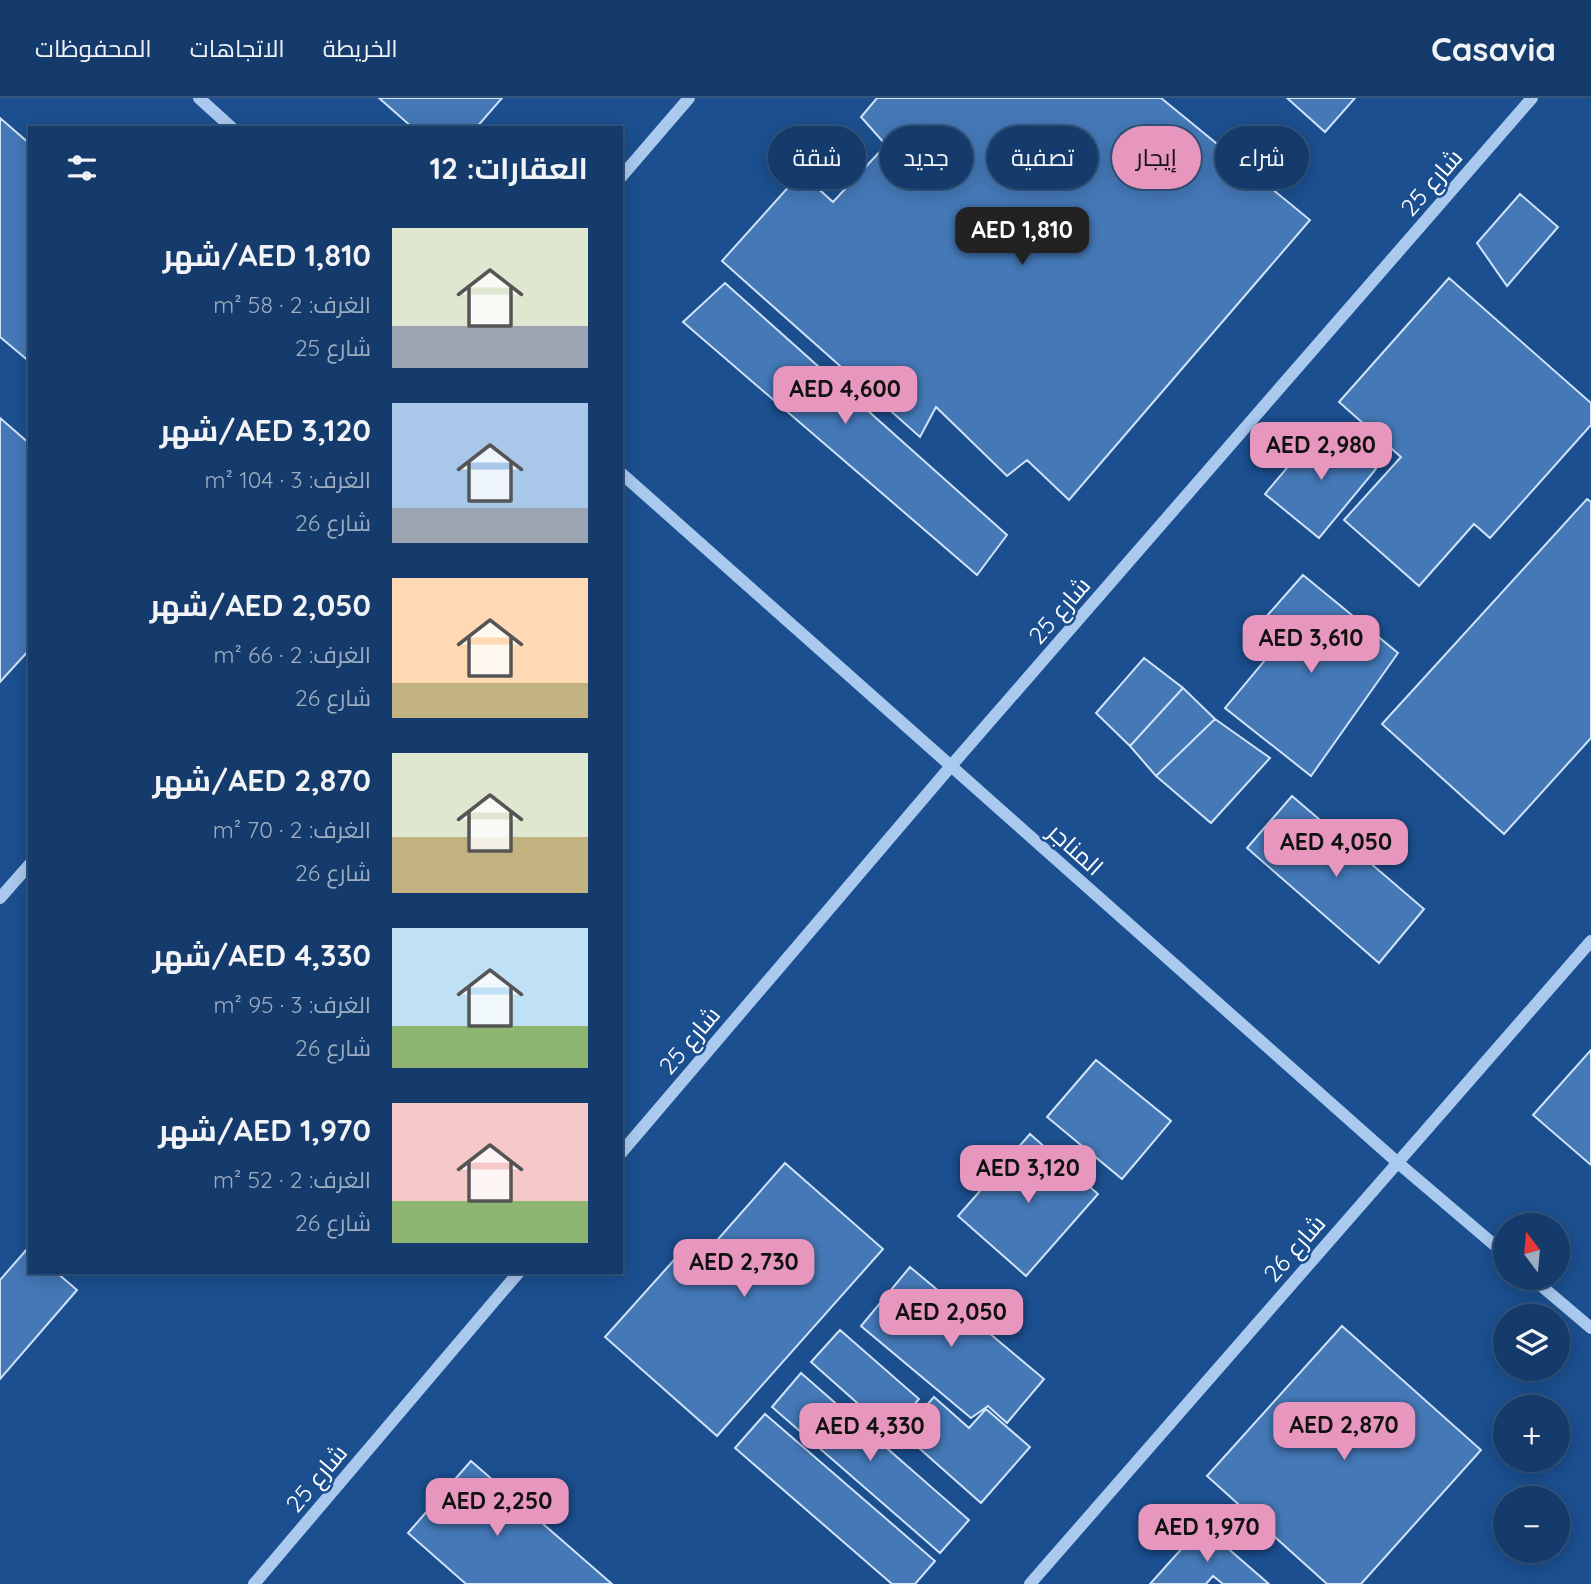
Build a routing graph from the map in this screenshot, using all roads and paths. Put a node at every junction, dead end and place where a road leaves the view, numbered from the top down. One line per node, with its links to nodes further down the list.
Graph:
1 (199, 98): 4 (street)
2 (689, 98): 5 (street)
3 (1532, 98): 7 (street, شارع 25)
4 (230, 126)
5 (623, 175)
6 (623, 475): 7 (street, المناجر)
7 (951, 766): 11 (street, شارع 25); 12 (street, المناجر)
8 (28, 866): 9 (street)
9 (0, 898)
10 (1591, 941): 12 (street, شارع 26)
11 (623, 1151)
12 (1397, 1162): 13 (street, المناجر); 18 (street, شارع 26)
13 (1493, 1244)
14 (517, 1274): 17 (street, شارع 25)
15 (1546, 1290): 16 (street)
16 (1591, 1328)
17 (254, 1584)
18 (1030, 1584)

